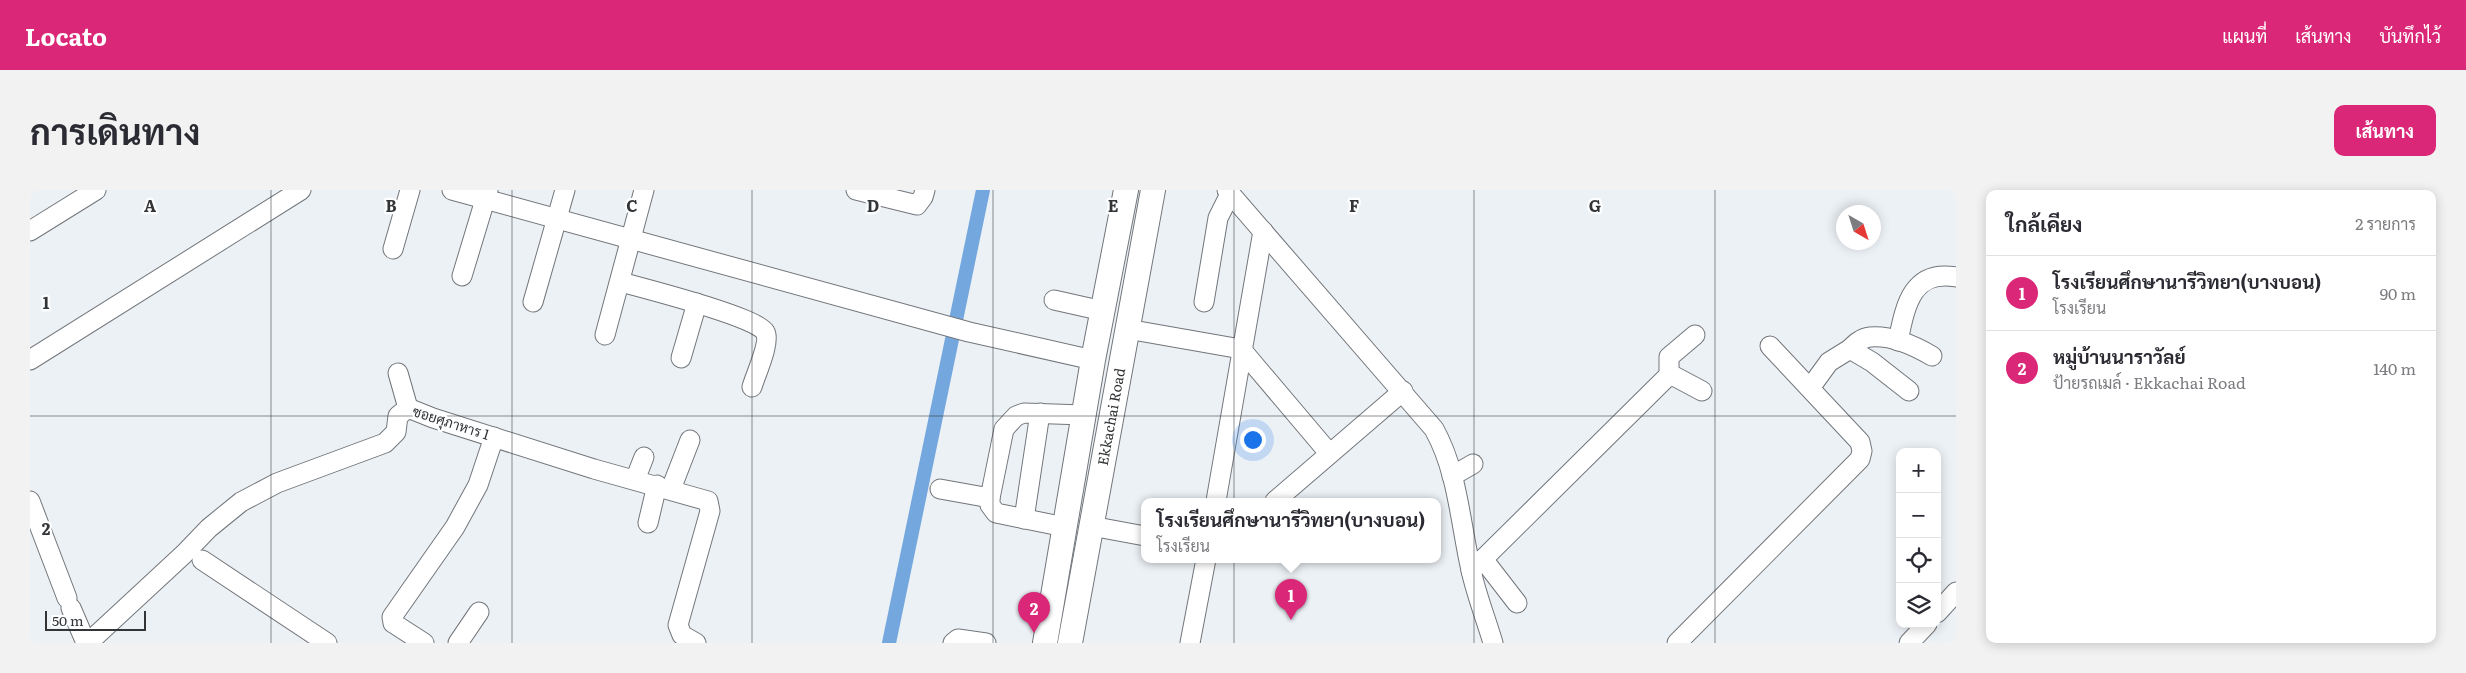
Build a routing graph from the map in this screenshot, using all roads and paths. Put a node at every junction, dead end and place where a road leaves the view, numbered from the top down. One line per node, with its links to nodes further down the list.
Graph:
1 (96, 190): 14 (street)
2 (301, 190): 35 (street)
3 (410, 190): 17 (street)
4 (452, 190): 12 (street)
5 (565, 190): 13 (street)
6 (644, 190): 16 (street)
7 (856, 190): 8 (street)
8 (925, 190)
9 (1125, 190): 25 (main road, Ekkachai Road)
10 (1154, 190): 26 (main road, Ekkachai Road)
11 (1229, 192): 15 (street); 23 (street)
12 (486, 195): 13 (street); 18 (street)
13 (557, 218): 16 (street); 22 (street)
14 (30, 231)
15 (1263, 231): 31 (street); 41 (street)
16 (630, 239): 20 (street); 36 (street)
17 (393, 249)
18 (462, 276)
19 (1956, 277): 29 (street)
20 (621, 282): 24 (street); 27 (street)
21 (1054, 300): 25 (street)
22 (533, 302)
23 (1204, 302)
24 (697, 304): 34 (street); 39 (street)
25 (1103, 311): 36 (main road, Ekkachai Road)
26 (1127, 329): 31 (street); 62 (main road, Ekkachai Road)
27 (605, 335)
28 (1695, 335): 38 (street)
29 (1898, 341): 32 (street); 33 (street)
30 (1770, 346): 40 (street)
31 (1241, 349): 49 (street); 57 (street)
32 (1850, 350): 40 (street); 43 (street)
33 (1932, 356)
34 (681, 358)
35 (30, 360)
36 (1093, 360): 46 (main road, Ekkachai Road)
37 (398, 373): 44 (street)
38 (1669, 376): 42 (street); 67 (street)
39 (752, 387)
40 (1810, 388): 82 (street)
41 (1403, 391): 49 (street); 52 (street)
42 (1702, 391)
43 (1909, 391)
44 (408, 408): 47 (street, ซอยศุภาหาร 1); 72 (street, ซอยศุภาหาร 1)
45 (1040, 413): 46 (street); 56 (street); 60 (street)
46 (1084, 415): 63 (main road, Ekkachai Road)
47 (494, 437): 53 (street, ซอยศุภาหาร 1); 74 (street)
48 (690, 440): 54 (street)
49 (1329, 453): 58 (street)
50 (644, 457): 53 (street)
51 (1473, 464): 52 (street)
52 (1452, 476): 67 (street)
53 (635, 480): 54 (street, ซอยศุภาหาร 1)
54 (664, 487): 61 (street); 71 (street, ซอยศุภาหาร 1)
55 (940, 489): 56 (street)
56 (990, 498): 60 (street)
57 (1216, 498)
58 (1278, 498)
59 (30, 501): 72 (street)
60 (1024, 519): 63 (street)
61 (648, 523)
62 (1091, 526): 64 (street); 79 (main road, Ekkachai Road)
63 (1065, 528): 78 (main road, Ekkachai Road)
64 (1141, 535)
65 (202, 560): 73 (street)
66 (1205, 563): 80 (street)
67 (1477, 565): 68 (street); 81 (street)
68 (1517, 603)
69 (479, 612): 75 (street)
70 (1923, 628): 83 (street)
71 (685, 640)
72 (87, 643)
73 (327, 643)
74 (424, 643)
75 (458, 643)
76 (953, 643): 77 (street)
77 (986, 643)
78 (1045, 643)
79 (1070, 643)
80 (1190, 643)
81 (1493, 643)
82 (1677, 643)
83 (1909, 643)

